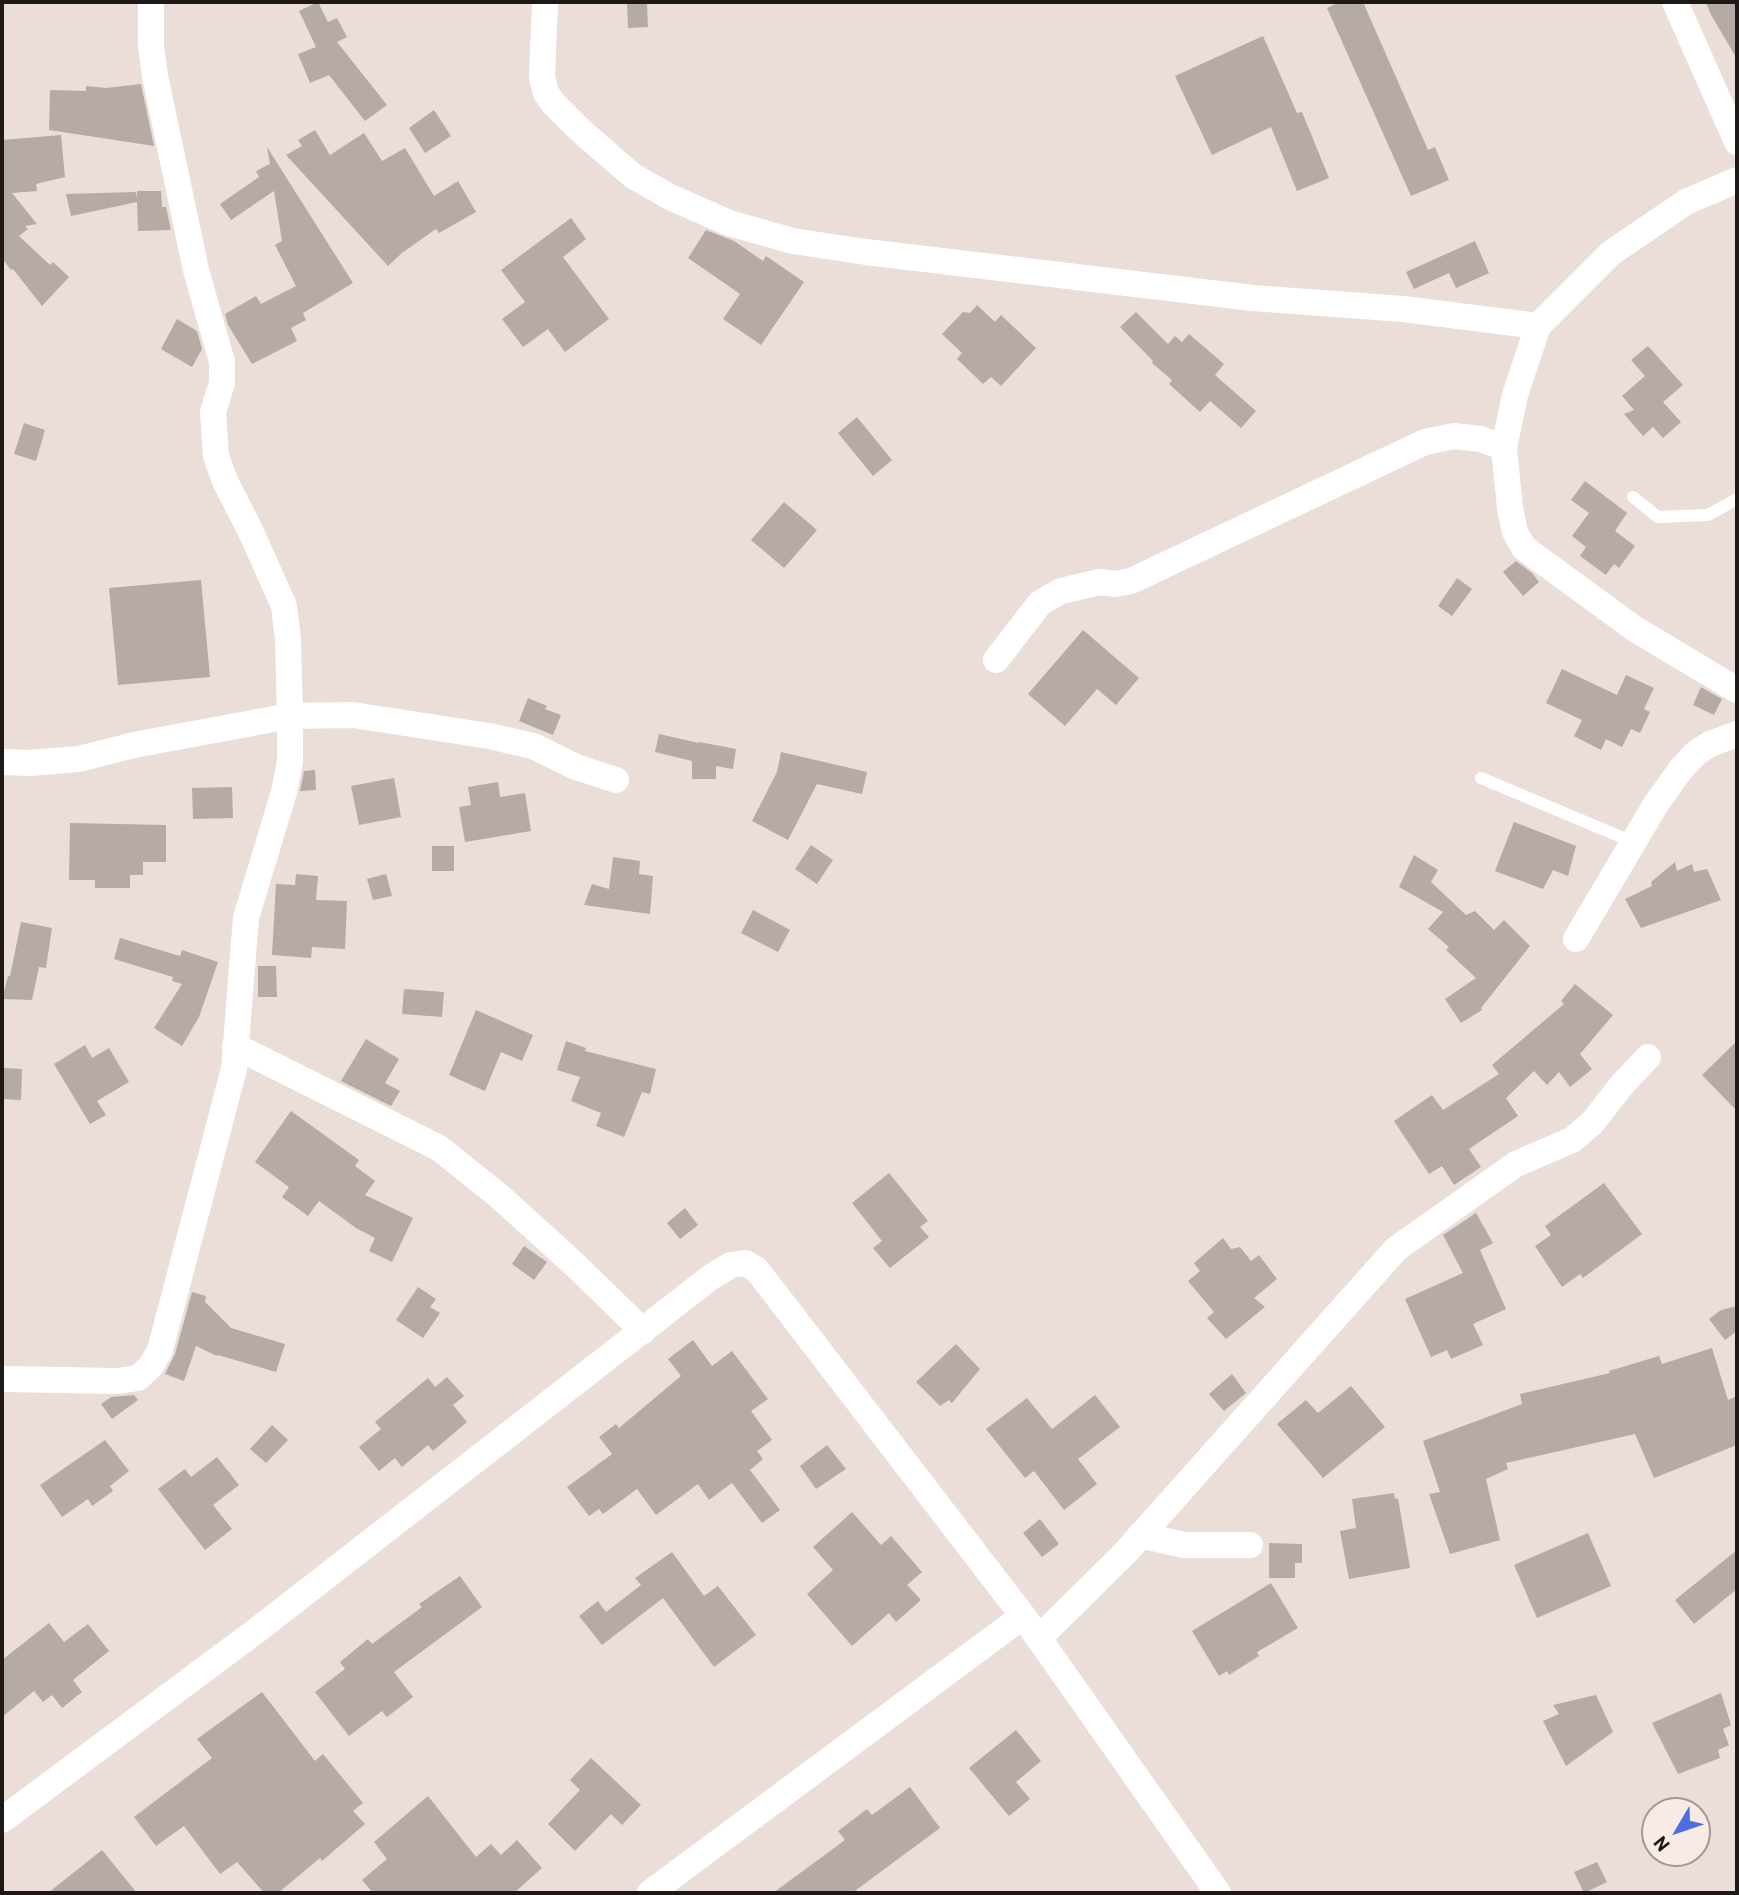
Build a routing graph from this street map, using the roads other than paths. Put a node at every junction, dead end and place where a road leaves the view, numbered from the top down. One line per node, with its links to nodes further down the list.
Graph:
1 (151, 2): 12 (street)
2 (545, 2): 6 (street)
3 (1675, 2): 4 (street)
4 (1737, 142)
5 (1737, 180): 6 (street)
6 (1538, 326): 7 (street)
7 (1504, 448): 10 (street); 11 (street)
8 (1633, 497): 9 (lane)
9 (1737, 499)
10 (996, 660)
11 (1737, 691)
12 (290, 716): 14 (street); 16 (street); 19 (street)
13 (1737, 734): 17 (street)
14 (2, 762)
15 (1481, 778): 17 (lane)
16 (616, 780)
17 (1633, 842): 18 (street)
18 (1576, 939)
19 (235, 1046): 21 (street); 22 (street)
20 (1648, 1057): 23 (street)
21 (643, 1331): 25 (street); 27 (street)
22 (2, 1379)
23 (1140, 1535): 24 (street); 26 (street)
24 (1250, 1545)
25 (1023, 1616): 26 (street); 28 (street)
26 (1039, 1638): 29 (street)
27 (2, 1820)
28 (650, 1893)
29 (1218, 1893)

